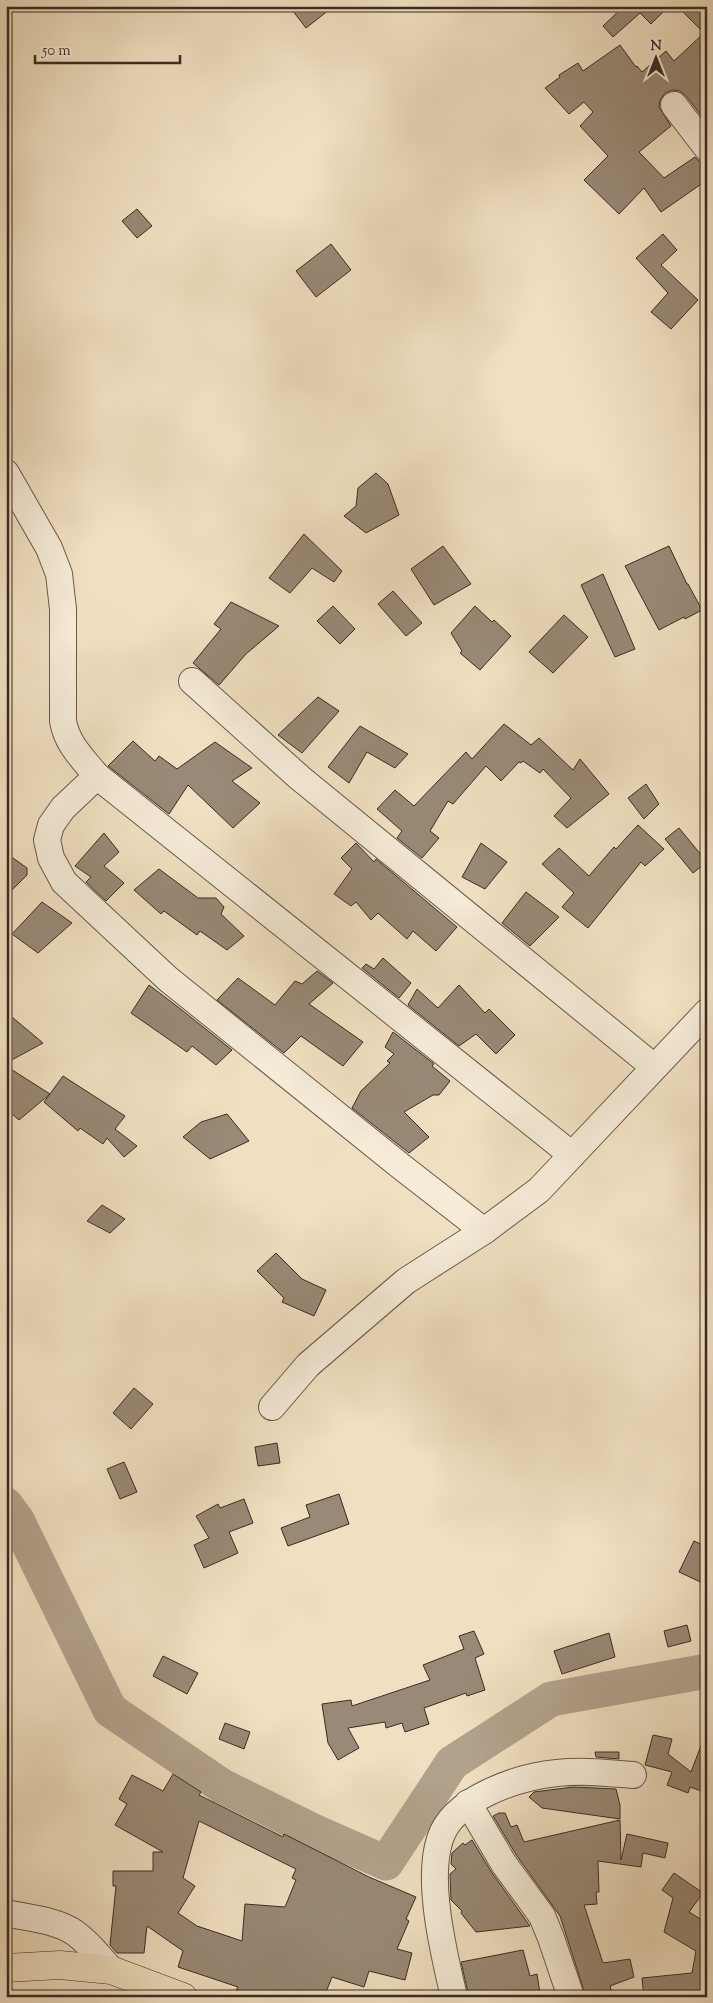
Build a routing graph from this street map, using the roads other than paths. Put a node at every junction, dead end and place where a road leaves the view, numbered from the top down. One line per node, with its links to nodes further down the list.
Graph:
1 (674, 105): 2 (street)
2 (707, 148)
3 (6, 473): 5 (street)
4 (192, 681): 7 (street)
5 (98, 776): 8 (street); 9 (street)
6 (707, 1012): 7 (street)
7 (654, 1067): 8 (street)
8 (572, 1155): 9 (street)
9 (484, 1231): 10 (street)
10 (272, 1407)
11 (633, 1775): 12 (street)
12 (468, 1803): 17 (street); 18 (street)
13 (6, 1913): 15 (street)
14 (6, 1968): 15 (main road)
15 (111, 1970): 16 (main road)
16 (182, 1997)
17 (454, 1997)
18 (571, 1997)

